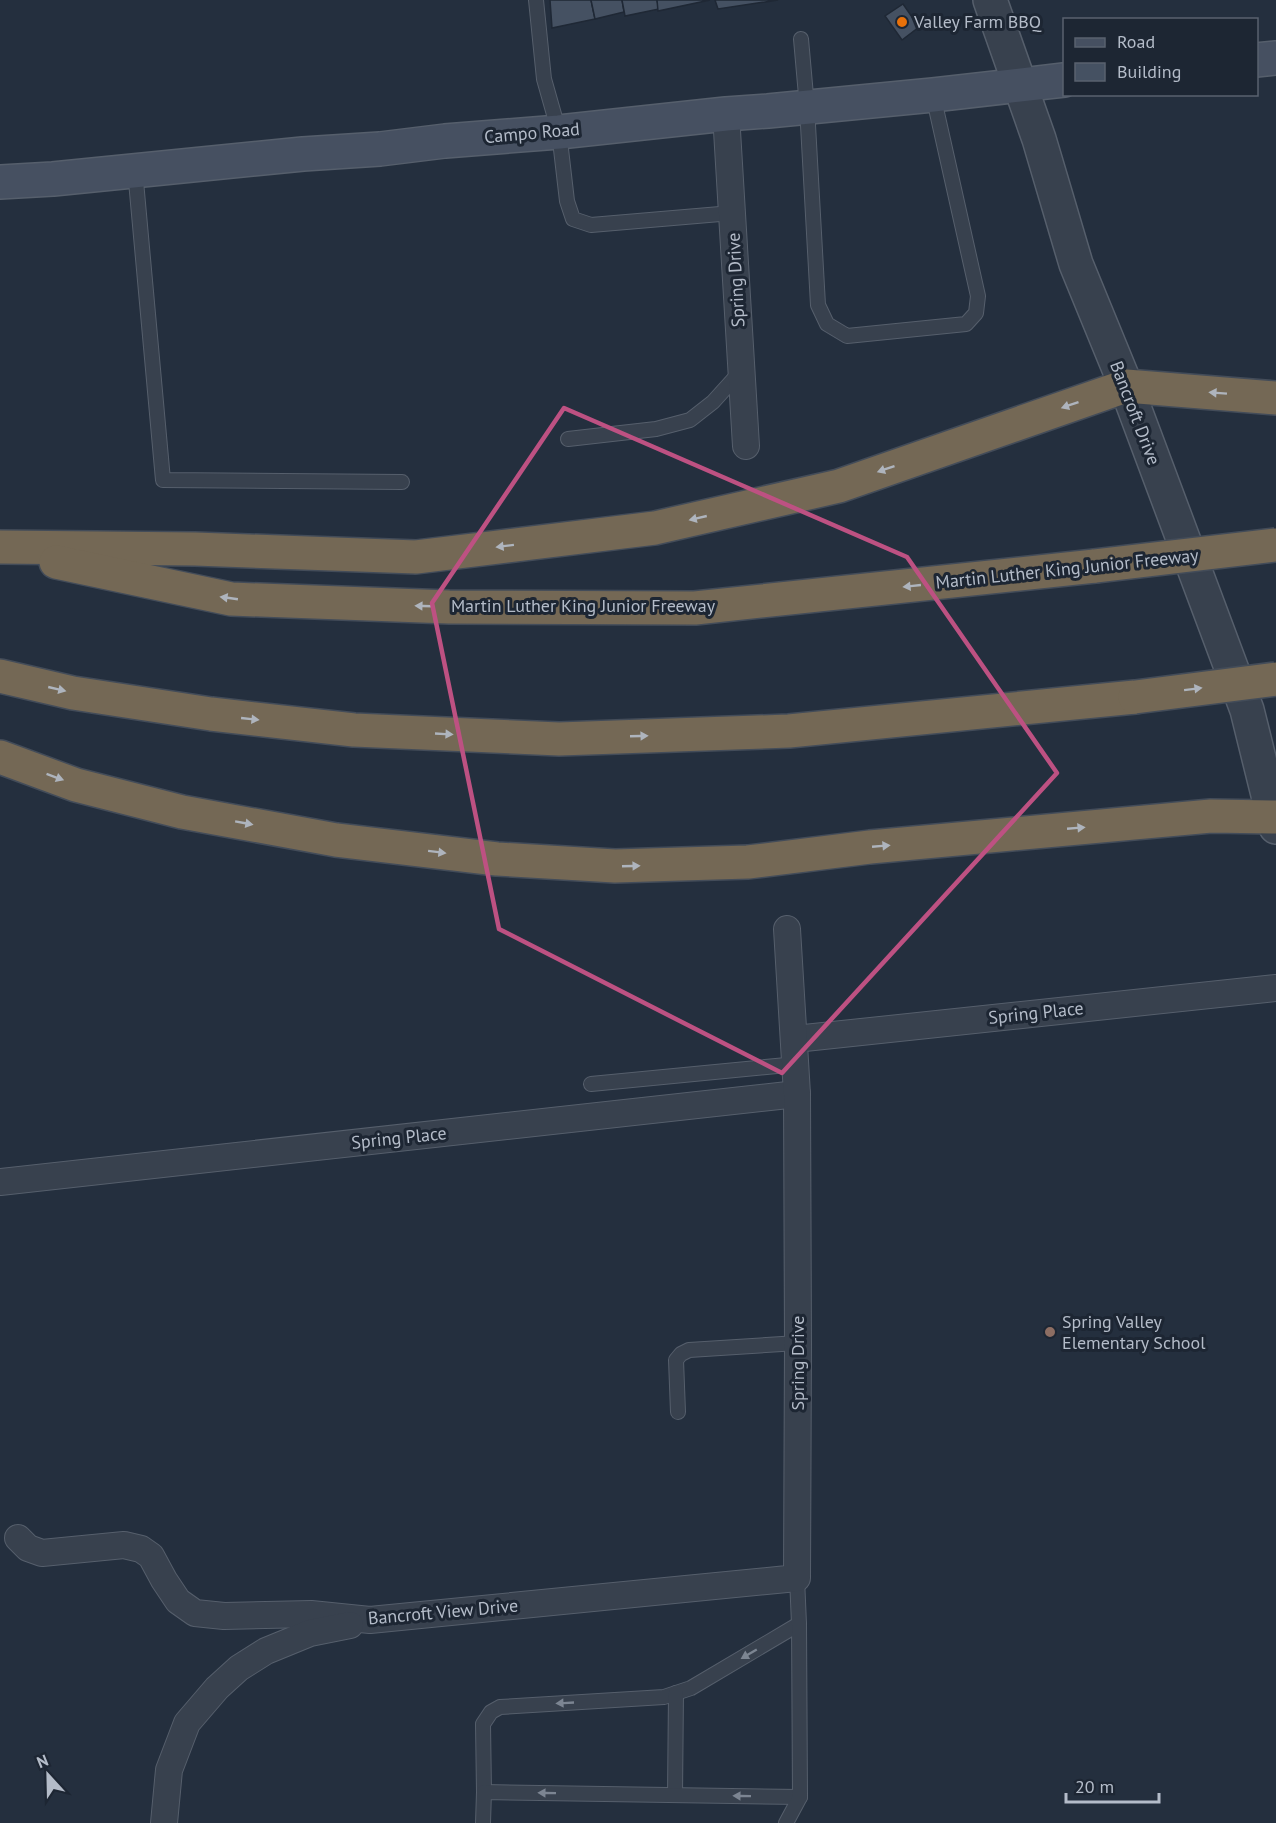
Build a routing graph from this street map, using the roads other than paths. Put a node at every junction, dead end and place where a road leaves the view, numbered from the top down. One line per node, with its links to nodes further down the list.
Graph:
1 (536, 0): 11 (lane)
2 (990, 0): 7 (street, Bancroft Drive)
3 (801, 39): 9 (lane)
4 (1276, 58): 5 (main road)
5 (1258, 60)
6 (1063, 80): 7 (main road, Campo Road)
7 (1020, 84): 8 (main road, Campo Road); 16 (street, Bancroft Drive)
8 (933, 95): 9 (main road, Campo Road); 9 (lane)
9 (807, 107): 10 (main road, Campo Road)
10 (726, 114): 11 (main road, Campo Road); 14 (street, Spring Drive)
11 (559, 132): 12 (main road, Campo Road); 14 (lane)
12 (135, 170): 13 (main road, Campo Road); 20 (lane)
13 (0, 182)
14 (732, 213): 15 (street, Spring Drive)
15 (741, 371): 18 (lane); 19 (street, Spring Drive)
16 (1126, 386): 17 (highway, one-way to 16); 22 (highway, one-way to 22); 26 (street, Bancroft Drive)
17 (1276, 398)
18 (568, 439)
19 (746, 446)
20 (402, 482)
21 (1276, 545): 22 (highway, Martin Luther King Junior Freeway, one-way to 22, bridge)
22 (0, 548)
23 (0, 676): 24 (highway, one-way to 24, bridge)
24 (1276, 679)
25 (0, 757): 26 (highway, one-way to 26)
26 (1275, 820)
27 (787, 928): 29 (street, Spring Drive)
28 (1276, 988): 29 (street, Spring Place)
29 (796, 1051): 30 (lane); 31 (street, Spring Drive)
30 (591, 1084)
31 (797, 1094): 32 (street, Spring Place); 33 (street, Spring Drive)
32 (0, 1182)
33 (798, 1342): 34 (lane); 36 (street, Spring Drive)
34 (678, 1412)
35 (18, 1538): 37 (street, Bancroft View Drive)
36 (797, 1578): 37 (street, Bancroft View Drive); 38 (lane, Spring Drive)
37 (370, 1620): 43 (street)
38 (799, 1624): 39 (lane, one-way to 39); 42 (lane, Spring Drive)
39 (676, 1693): 40 (lane, one-way to 40); 41 (lane)
40 (484, 1792): 41 (lane, one-way to 40); 44 (lane)
41 (675, 1795): 42 (lane, one-way to 41)
42 (800, 1797): 45 (lane)
43 (164, 1823)
44 (483, 1823)
45 (786, 1823)

